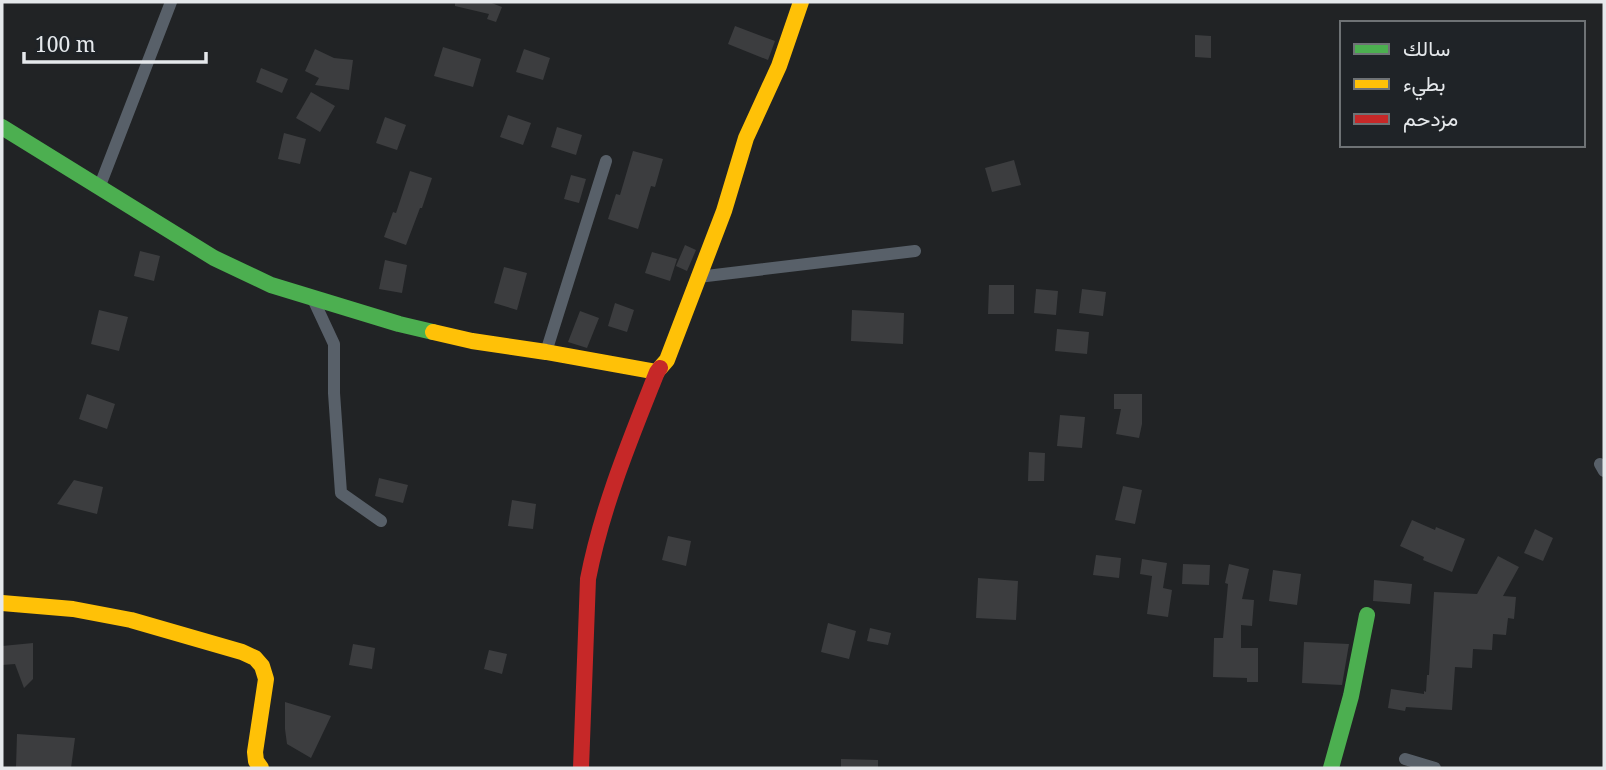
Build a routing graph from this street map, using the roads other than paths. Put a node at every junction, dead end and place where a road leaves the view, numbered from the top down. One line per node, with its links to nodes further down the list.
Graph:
1 (171, 2): 5 (street)
2 (801, 2): 7 (street)
3 (2, 127): 5 (street)
4 (606, 161): 9 (street)
5 (99, 188): 8 (street)
6 (915, 251): 7 (street)
7 (698, 277): 10 (street)
8 (313, 299): 9 (street); 11 (street)
9 (546, 352): 10 (street)
10 (657, 372): 16 (street)
11 (382, 521)
12 (2, 603): 15 (street)
13 (1367, 615): 17 (street)
14 (1405, 759): 18 (street)
15 (261, 768)
16 (581, 768)
17 (1331, 768)
18 (1435, 768)

